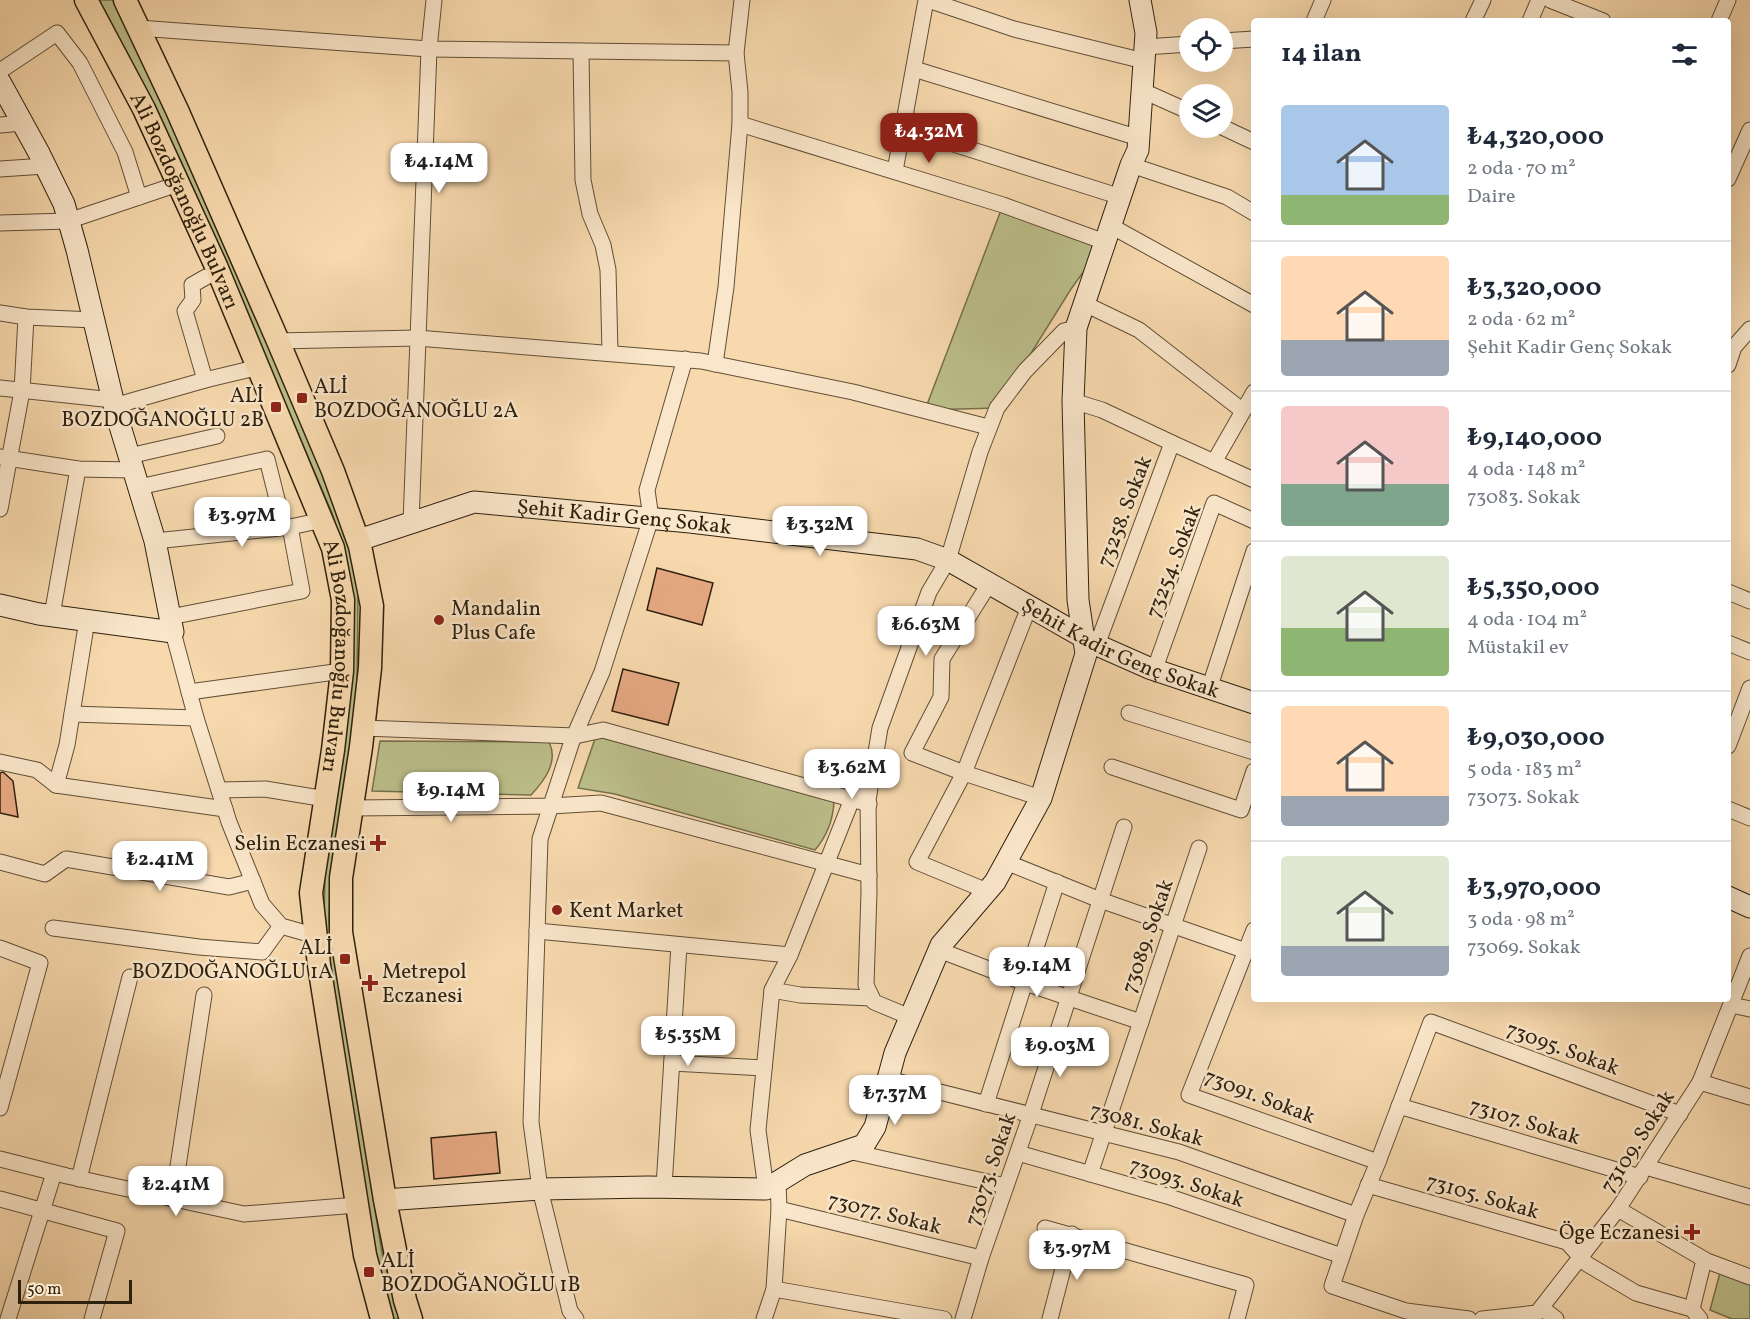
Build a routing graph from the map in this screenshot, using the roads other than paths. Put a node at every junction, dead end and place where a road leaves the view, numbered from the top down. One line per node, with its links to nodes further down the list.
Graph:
1 (86, 0): 43 (main road, Ali Bozdoğanoğlu Bulvarı)
2 (125, 0): 17 (main road, Ali Bozdoğanoğlu Bulvarı)
3 (434, 0): 21 (street)
4 (742, 0): 23 (street)
5 (927, 0): 24 (street); 25 (street)
6 (1140, 0): 24 (street)
7 (1323, 0): 12 (street)
8 (1483, 0): 13 (street)
9 (1539, 0): 14 (street)
10 (1550, 0): 15 (street)
11 (1728, 0): 16 (street)
12 (1315, 18)
13 (1474, 18)
14 (1531, 18)
15 (1595, 18)
16 (1720, 18)
17 (138, 28): 21 (street); 59 (main road, Ali Bozdoğanoğlu Bulvarı)
18 (1251, 39): 19 (street)
19 (1233, 40)
20 (1179, 46): 24 (street)
21 (429, 49): 22 (street); 58 (street)
22 (581, 51): 23 (street); 61 (street)
23 (736, 52): 31 (street)
24 (1145, 54): 28 (street)
25 (914, 69): 33 (street); 36 (street)
26 (0, 71): 44 (street)
27 (0, 82): 30 (street)
28 (1141, 90): 29 (street); 36 (street)
29 (1179, 107)
30 (23, 123): 32 (street); 39 (street)
31 (740, 124): 41 (street); 63 (street)
32 (0, 125)
33 (903, 128): 41 (street); 45 (street)
34 (1750, 130): 42 (street)
35 (1233, 133): 37 (street)
36 (1138, 138): 38 (street)
37 (1251, 141)
38 (1131, 165): 45 (street); 46 (street)
39 (45, 166): 40 (street); 47 (street)
40 (0, 169)
41 (895, 171): 49 (street)
42 (1731, 172)
43 (178, 184): 44 (street); 64 (main road, Ali Bozdoğanoğlu Bulvarı)
44 (139, 197): 47 (street)
45 (1121, 197): 49 (street)
46 (1251, 211)
47 (68, 221): 48 (street); 55 (street)
48 (0, 224)
49 (1108, 234): 51 (street); 52 (street)
50 (206, 277): 65 (street)
51 (1083, 303): 56 (street); 68 (street)
52 (1251, 303)
53 (0, 313): 54 (street)
54 (26, 317): 55 (street); 67 (street)
55 (94, 320): 70 (street)
56 (1076, 328): 69 (street); 71 (street)
57 (1750, 329): 60 (street)
58 (417, 338): 59 (street); 61 (street); 83 (street)
59 (278, 341): 85 (main road, Ali Bozdoğanoğlu Bulvarı)
60 (1731, 344)
61 (610, 353): 62 (street)
62 (685, 359): 63 (street); 80 (street)
63 (715, 364): 71 (street)
64 (259, 367): 65 (street); 81 (main road, Ali Bozdoğanoğlu Bulvarı)
65 (205, 380): 70 (street)
66 (0, 388): 67 (street)
67 (22, 391): 70 (street); 74 (street)
68 (1250, 400): 75 (street)
69 (1073, 401): 73 (street); 97 (street)
70 (113, 403): 77 (street)
71 (988, 427): 88 (street)
72 (217, 436): 77 (street)
73 (1172, 443): 75 (street, 73258. Sokak); 97 (street, 73258. Sokak)
74 (5, 458): 76 (street); 79 (street)
75 (1214, 462): 78 (street, 73258. Sokak)
76 (78, 469): 77 (street); 94 (street)
77 (134, 471): 84 (street); 86 (street)
78 (1251, 479)
79 (0, 509)
80 (651, 518): 83 (street, Şehit Kadir Genç Sokak); 88 (street, Şehit Kadir Genç Sokak); 112 (street)
81 (323, 520): 84 (street); 100 (main road, Ali Bozdoğanoğlu Bulvarı)
82 (1251, 520): 101 (street, 73254. Sokak)
83 (411, 523): 85 (street, Şehit Kadir Genç Sokak)
84 (287, 527): 86 (street); 96 (street)
85 (358, 540): 110 (main road, Ali Bozdoğanoğlu Bulvarı)
86 (155, 541): 96 (street)
87 (1251, 559): 103 (street)
88 (948, 560): 89 (street, Şehit Kadir Genç Sokak); 111 (street)
89 (989, 584): 93 (street, Şehit Kadir Genç Sokak); 116 (street)
90 (1731, 593): 91 (street)
91 (1750, 601)
92 (0, 605): 94 (street)
93 (1029, 608): 97 (street, Şehit Kadir Genç Sokak); 116 (street)
94 (52, 615): 95 (street)
95 (87, 620): 96 (street); 107 (street)
96 (171, 624): 104 (street)
97 (1091, 641): 101 (street, Şehit Kadir Genç Sokak); 120 (street)
98 (1731, 644): 99 (street)
99 (1750, 652)
100 (342, 671): 104 (street); 121 (main road, Ali Bozdoğanoğlu Bulvarı)
101 (1154, 671): 103 (street, Şehit Kadir Genç Sokak)
102 (1750, 688): 109 (street)
103 (1209, 689): 105 (street, Şehit Kadir Genç Sokak)
104 (189, 692): 108 (street)
105 (1251, 702)
106 (1129, 713): 113 (street)
107 (72, 714): 108 (street); 118 (street)
108 (196, 718): 119 (street)
109 (1732, 722)
110 (363, 728): 112 (street); 125 (main road, Ali Bozdoğanoğlu Bulvarı)
111 (879, 732): 122 (street); 123 (street)
112 (575, 736): 122 (street); 124 (street)
113 (1251, 751)
114 (0, 762): 118 (street)
115 (1112, 767): 117 (street)
116 (964, 773): 120 (street); 137 (street)
117 (1251, 780)
118 (56, 785): 126 (street)
119 (219, 790): 121 (street); 126 (street)
120 (1041, 798): 132 (street)
121 (326, 799): 145 (main road, Ali Bozdoğanoğlu Bulvarı)
122 (852, 800): 123 (street); 133 (street)
123 (868, 804): 134 (street)
124 (551, 806): 125 (street); 133 (street); 144 (street)
125 (352, 808): 190 (main road, Ali Bozdoğanoğlu Bulvarı)
126 (225, 809): 135 (street)
127 (1731, 810): 128 (street)
128 (1750, 818)
129 (1124, 826): 139 (street, 73073. Sokak)
130 (1199, 848): 142 (street, 73089. Sokak)
131 (0, 862): 135 (street)
132 (1006, 862): 136 (street); 137 (street)
133 (826, 864): 134 (street); 151 (street)
134 (869, 875): 157 (street)
135 (253, 881): 141 (street)
136 (1057, 882): 139 (street); 154 (street)
137 (987, 891): 149 (street)
138 (1731, 898): 140 (street)
139 (1100, 900): 142 (street); 158 (street, 73073. Sokak)
140 (1750, 907)
141 (281, 926): 143 (street); 145 (street)
142 (1173, 926): 150 (street); 162 (street, 73089. Sokak)
143 (53, 928)
144 (537, 931): 147 (street); 186 (street)
145 (315, 936): 191 (main road, Ali Bozdoğanoğlu Bulvarı)
146 (1251, 938): 150 (street, 73091. Sokak)
147 (680, 945): 151 (street); 163 (street)
148 (0, 948): 170 (street)
149 (939, 950): 154 (street); 161 (street)
150 (1246, 951): 177 (street, 73091. Sokak)
151 (790, 955): 155 (street)
152 (1750, 958): 159 (street, 73109. Sokak)
153 (130, 977): 181 (street)
154 (1024, 983): 158 (street); 168 (street)
155 (772, 990): 157 (street); 164 (street)
156 (204, 995): 189 (street)
157 (872, 998): 161 (street)
158 (1068, 999): 162 (street); 172 (street, 73073. Sokak)
159 (1731, 1005): 160 (street); 166 (street, 73109. Sokak)
160 (1750, 1010)
161 (910, 1017): 165 (street)
162 (1141, 1022): 173 (street, 73089. Sokak)
163 (672, 1063): 164 (street); 185 (street)
164 (764, 1068): 182 (street)
165 (888, 1079): 168 (street, 73081. Sokak); 174 (street)
166 (1700, 1082): 167 (street); 171 (street, 73109. Sokak)
167 (1750, 1097)
168 (986, 1104): 172 (street, 73081. Sokak)
169 (1399, 1106): 171 (street, 73095. Sokak); 177 (street); 178 (street, 73107. Sokak)
170 (0, 1108)
171 (1680, 1114): 178 (street, 73109. Sokak)
172 (1031, 1115): 173 (street, 73081. Sokak); 175 (street, 73073. Sokak)
173 (1103, 1133): 180 (street, 73089. Sokak); 195 (street, 73081. Sokak)
174 (848, 1150): 182 (street); 184 (street)
175 (1018, 1153): 180 (street, 73093. Sokak); 184 (street, 73073. Sokak)
176 (0, 1159): 179 (street)
177 (1378, 1162): 183 (street)
178 (1643, 1172): 187 (street, 73107. Sokak); 193 (street, 73109. Sokak)
179 (54, 1173): 181 (street); 194 (street)
180 (1090, 1174): 198 (street, 73093. Sokak)
181 (80, 1179): 189 (street)
182 (772, 1185): 185 (street); 192 (street)
183 (1368, 1185): 195 (street); 199 (street, 73105. Sokak)
184 (1006, 1186): 200 (street, 73073. Sokak)
185 (664, 1187): 186 (street)
186 (540, 1190): 190 (street); 211 (street)
187 (1750, 1197)
188 (0, 1199): 194 (street)
189 (173, 1200): 191 (street)
190 (385, 1200): 210 (main road, Ali Bozdoğanoğlu Bulvarı)
191 (357, 1205): 209 (main road, Ali Bozdoğanoğlu Bulvarı)
192 (779, 1209): 200 (street, 73077. Sokak); 203 (street)
193 (1618, 1209): 199 (street, 73109. Sokak); 201 (street)
194 (42, 1211): 207 (street); 208 (street)
195 (1356, 1215): 198 (street)
196 (1045, 1228): 197 (street)
197 (1072, 1234): 215 (street); 216 (street)
198 (1341, 1256): 206 (street)
199 (1581, 1257): 204 (street, 73109. Sokak); 205 (street, 73105. Sokak)
200 (981, 1258): 214 (street, 73073. Sokak)
201 (1704, 1260): 202 (street); 205 (street)
202 (1750, 1277)
203 (774, 1289): 212 (street); 213 (street)
204 (1542, 1308): 218 (street); 219 (street)
205 (1696, 1314)
206 (1405, 1315): 217 (street)
207 (8, 1319)
208 (92, 1319)
209 (382, 1319)
210 (411, 1319)
211 (576, 1319)
212 (764, 1319)
213 (944, 1319)
214 (963, 1319)
215 (1050, 1319)
216 (1237, 1319)
217 (1469, 1319)
218 (1482, 1319)
219 (1556, 1319)

